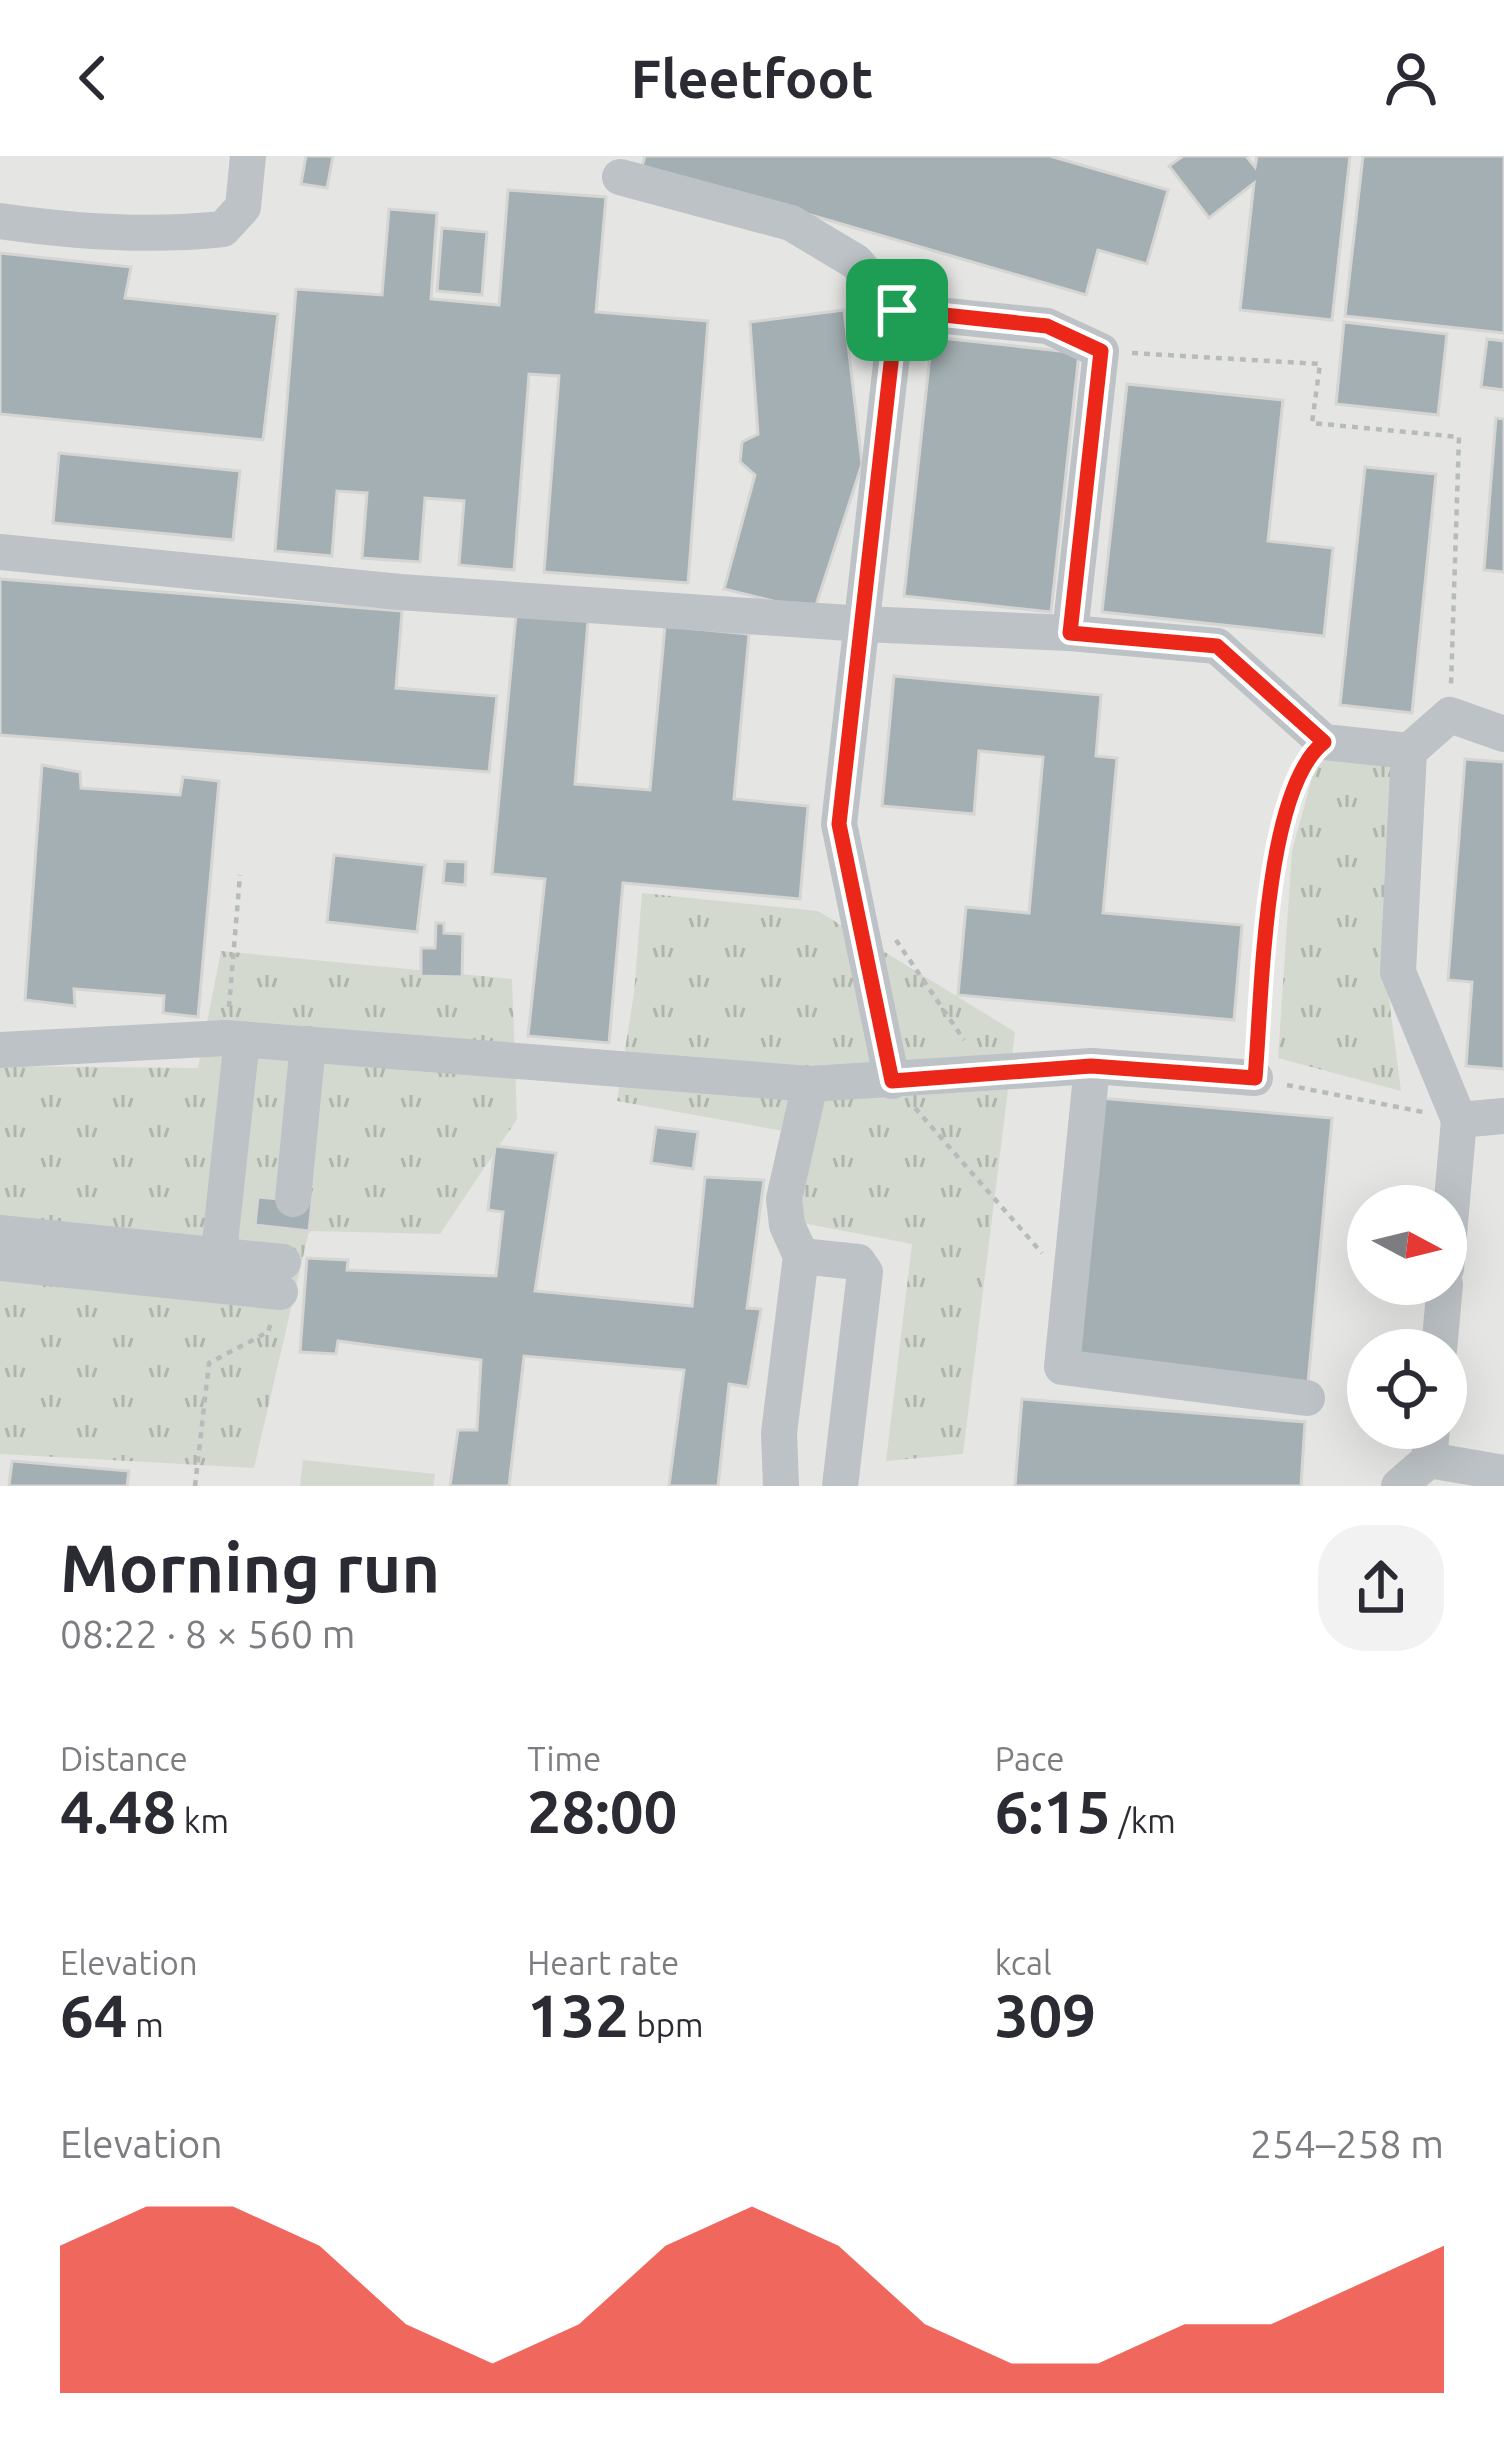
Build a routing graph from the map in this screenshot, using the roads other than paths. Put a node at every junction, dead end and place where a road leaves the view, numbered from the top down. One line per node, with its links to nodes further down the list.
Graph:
1 (248, 156): 3 (street)
2 (620, 177): 4 (street)
3 (0, 221)
4 (897, 310): 6 (street); 7 (street)
5 (0, 552): 6 (street)
6 (863, 624): 7 (street); 15 (street)
7 (1070, 633): 9 (street)
8 (1504, 734): 9 (street)
9 (1409, 751): 18 (street)
10 (234, 1039): 11 (street); 12 (street); 24 (street)
11 (308, 1044): 16 (street); 20 (street)
12 (0, 1050)
13 (1091, 1066): 14 (street); 15 (street); 26 (street)
14 (1255, 1078)
15 (892, 1081): 16 (street)
16 (810, 1084): 22 (street)
17 (1504, 1116): 18 (street)
18 (1459, 1120): 19 (street)
19 (1453, 1185)
20 (292, 1199)
21 (0, 1233): 24 (street)
22 (800, 1256): 27 (street); 28 (street)
23 (0, 1263): 24 (street)
24 (217, 1271): 25 (street)
25 (282, 1277)
26 (1307, 1398)
27 (779, 1433): 28 (street); 32 (street)
28 (845, 1441): 33 (street)
29 (1426, 1449): 34 (street)
30 (1443, 1449): 31 (street)
31 (1504, 1473)
32 (781, 1486)
33 (839, 1486)
34 (1399, 1486)

